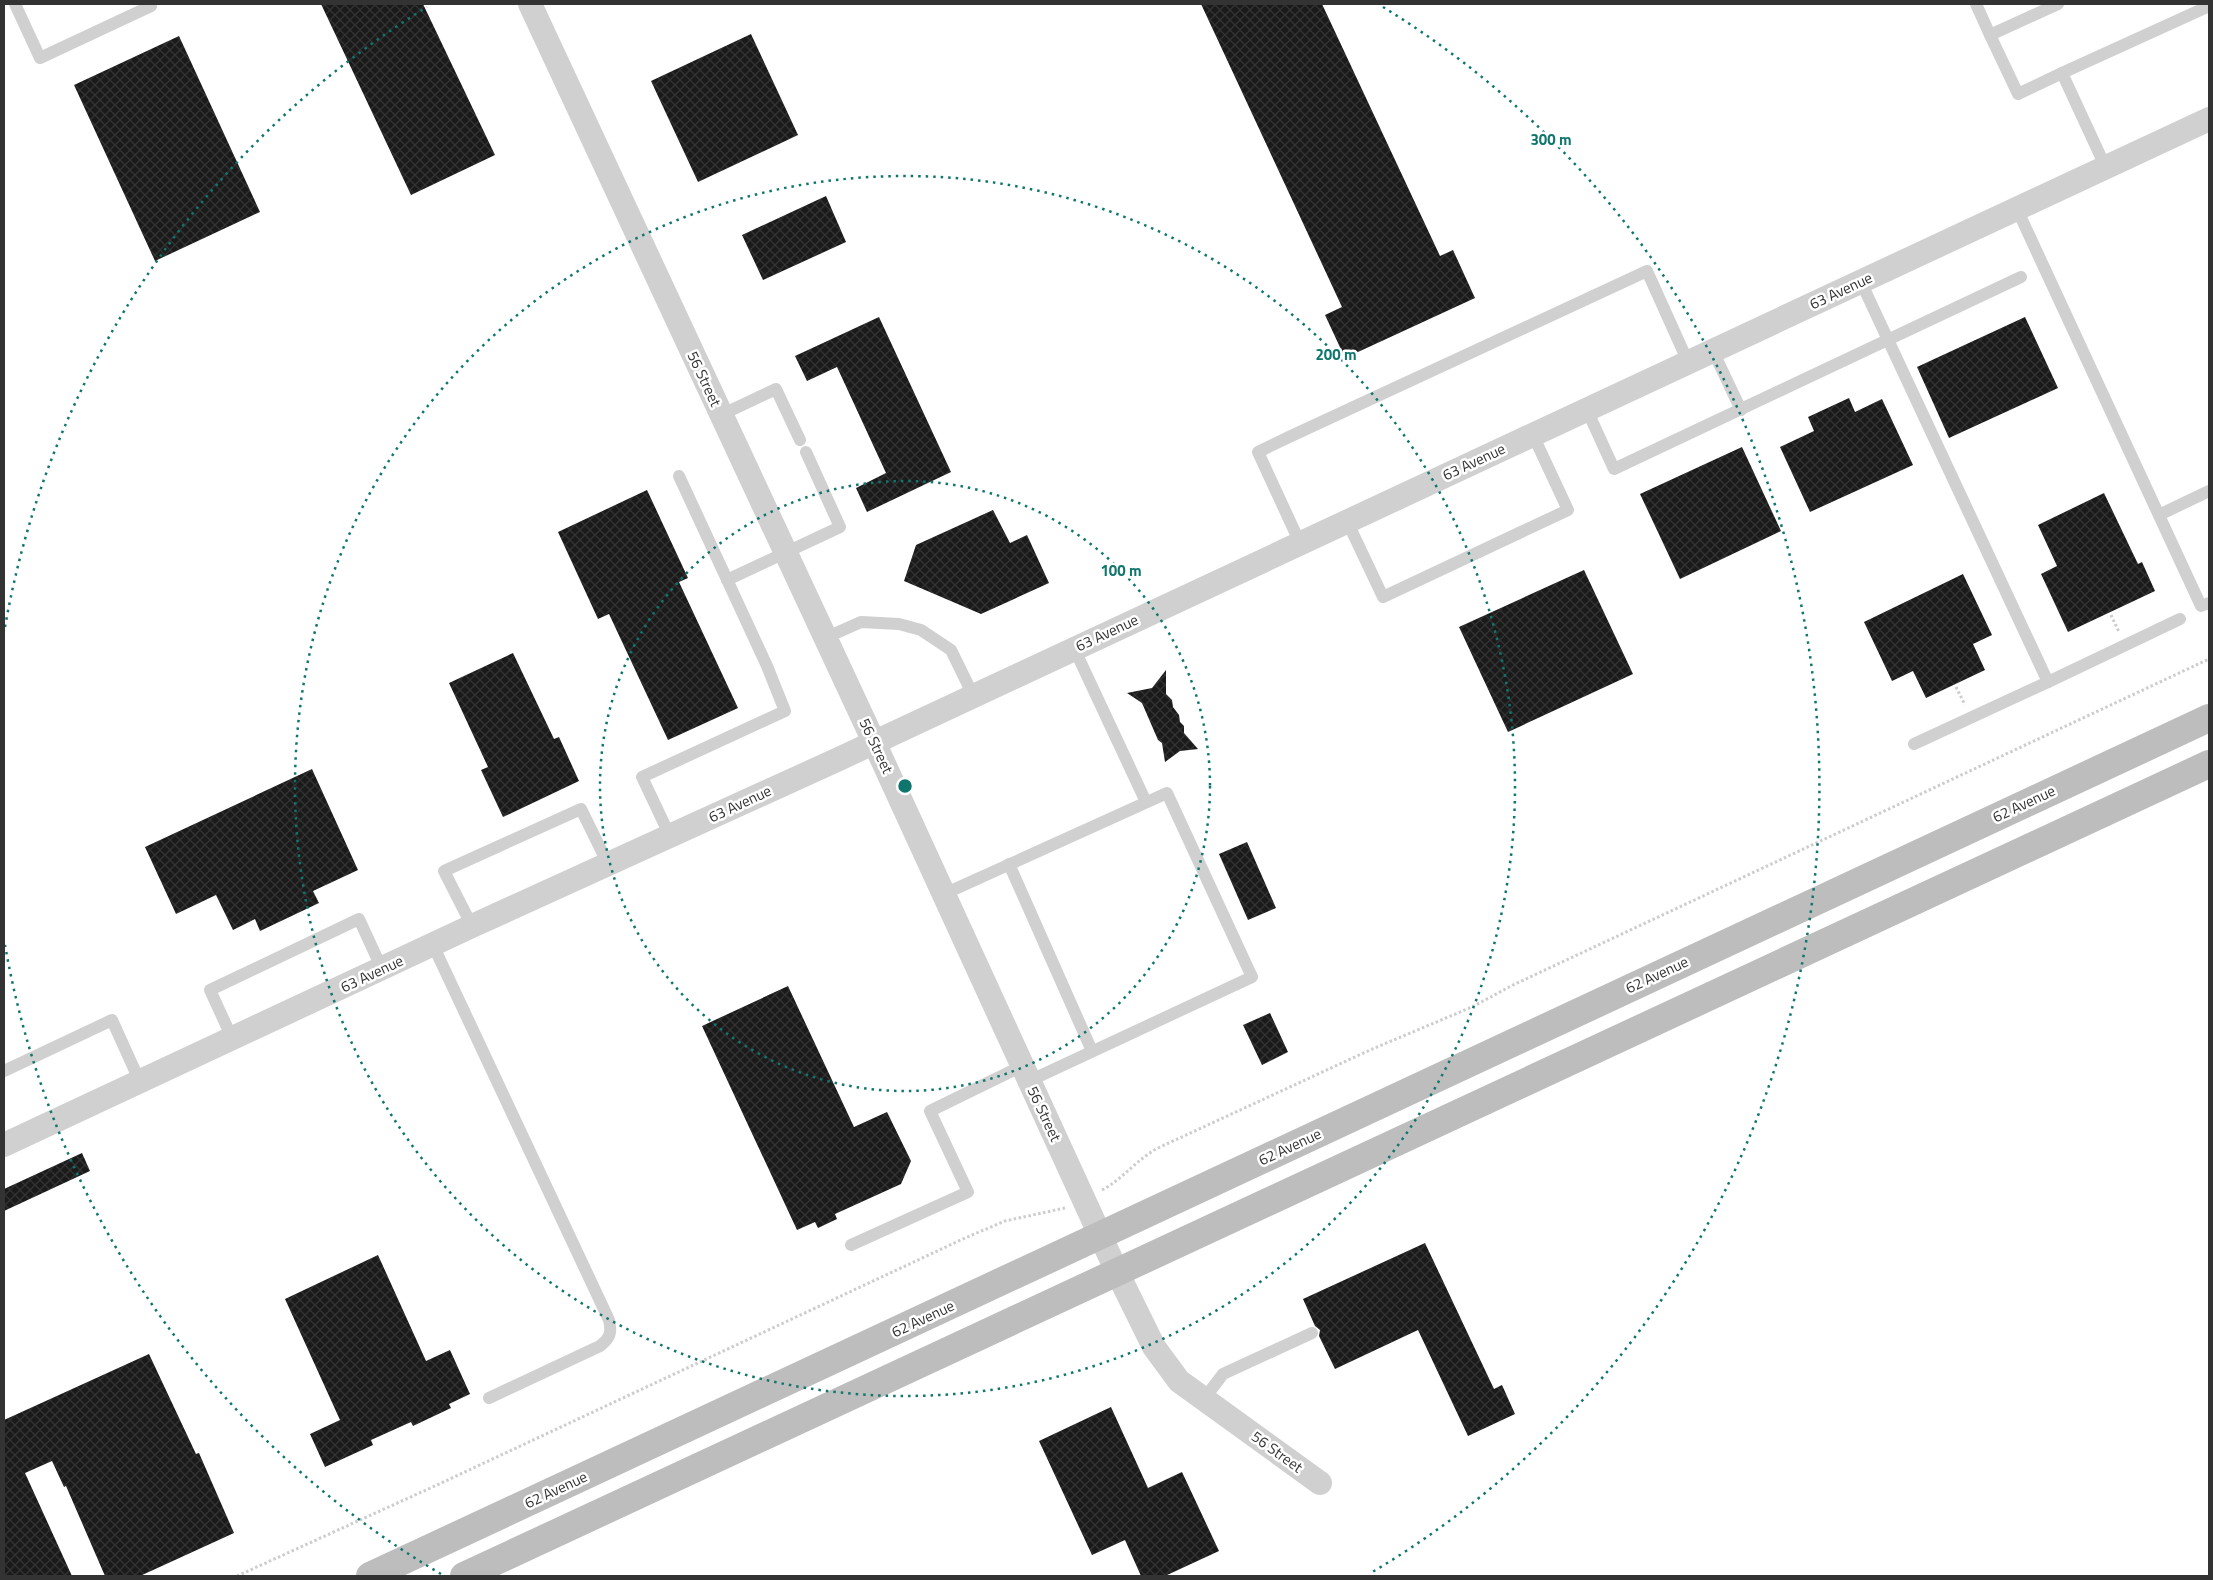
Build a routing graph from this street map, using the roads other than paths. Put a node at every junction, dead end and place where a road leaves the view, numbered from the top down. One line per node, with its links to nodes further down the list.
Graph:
1 (15, 4): 6 (lane)
2 (530, 4): 19 (street, 56 Street)
3 (1976, 4): 7 (lane)
4 (2058, 4): 7 (lane)
5 (2206, 4): 8 (lane)
6 (152, 6)
7 (1990, 35): 8 (lane)
8 (2062, 73): 10 (lane)
9 (2209, 119): 10 (street, 63 Avenue)
10 (2106, 168): 11 (street, 63 Avenue)
11 (2017, 209): 13 (street, 63 Avenue); 25 (lane)
12 (2021, 277): 14 (lane)
13 (1861, 282): 14 (lane); 15 (street, 63 Avenue)
14 (1888, 340): 18 (lane); 34 (lane)
15 (1713, 351): 16 (street, 63 Avenue); 18 (lane)
16 (1688, 362): 17 (street, 63 Avenue); 27 (lane)
17 (1587, 410): 18 (lane); 20 (street, 63 Avenue)
18 (1741, 410)
19 (721, 415): 21 (lane); 28 (street, 56 Street)
20 (1533, 435): 26 (street, 63 Avenue); 26 (lane)
21 (800, 440)
22 (806, 452): 28 (lane)
23 (679, 476): 29 (lane)
24 (2209, 491): 25 (lane)
25 (2159, 515): 30 (lane)
26 (1347, 521): 27 (street, 63 Avenue)
27 (1300, 543): 33 (street, 63 Avenue)
28 (785, 553): 29 (lane); 32 (street, 56 Street)
29 (727, 580): 41 (lane)
30 (2209, 602)
31 (2180, 619): 34 (lane)
32 (825, 638): 35 (lane); 37 (street, 56 Street)
33 (1074, 648): 35 (street, 63 Avenue); 40 (lane)
34 (2048, 682): 38 (lane)
35 (973, 696): 37 (street, 63 Avenue)
36 (2209, 718): 54 (main road, 62 Avenue)
37 (874, 742): 41 (street, 63 Avenue); 44 (street, 56 Street)
38 (1914, 744)
39 (2209, 764): 56 (main road)
40 (1146, 802): 43 (lane); 49 (lane)
41 (670, 836): 42 (street, 63 Avenue)
42 (608, 864): 45 (street, 63 Avenue); 45 (lane)
43 (1009, 864): 44 (lane); 49 (lane)
44 (944, 894): 51 (street, 56 Street)
45 (472, 926): 46 (street, 63 Avenue)
46 (433, 945): 47 (street, 63 Avenue); 58 (lane)
47 (382, 969): 48 (street, 63 Avenue); 48 (lane)
48 (233, 1040): 52 (street, 63 Avenue)
49 (1092, 1051): 51 (lane)
50 (4, 1071): 52 (lane)
51 (1026, 1073): 54 (street, 56 Street); 55 (lane)
52 (140, 1082): 53 (street, 63 Avenue)
53 (4, 1146)
54 (1100, 1236): 56 (street, 56 Street); 61 (main road, 62 Avenue)
55 (851, 1245)
56 (1117, 1272): 59 (street, 56 Street); 62 (main road)
57 (1312, 1333): 59 (lane)
58 (489, 1398)
59 (1204, 1399): 60 (street, 56 Street)
60 (1320, 1483)
61 (370, 1576)
62 (464, 1576)

